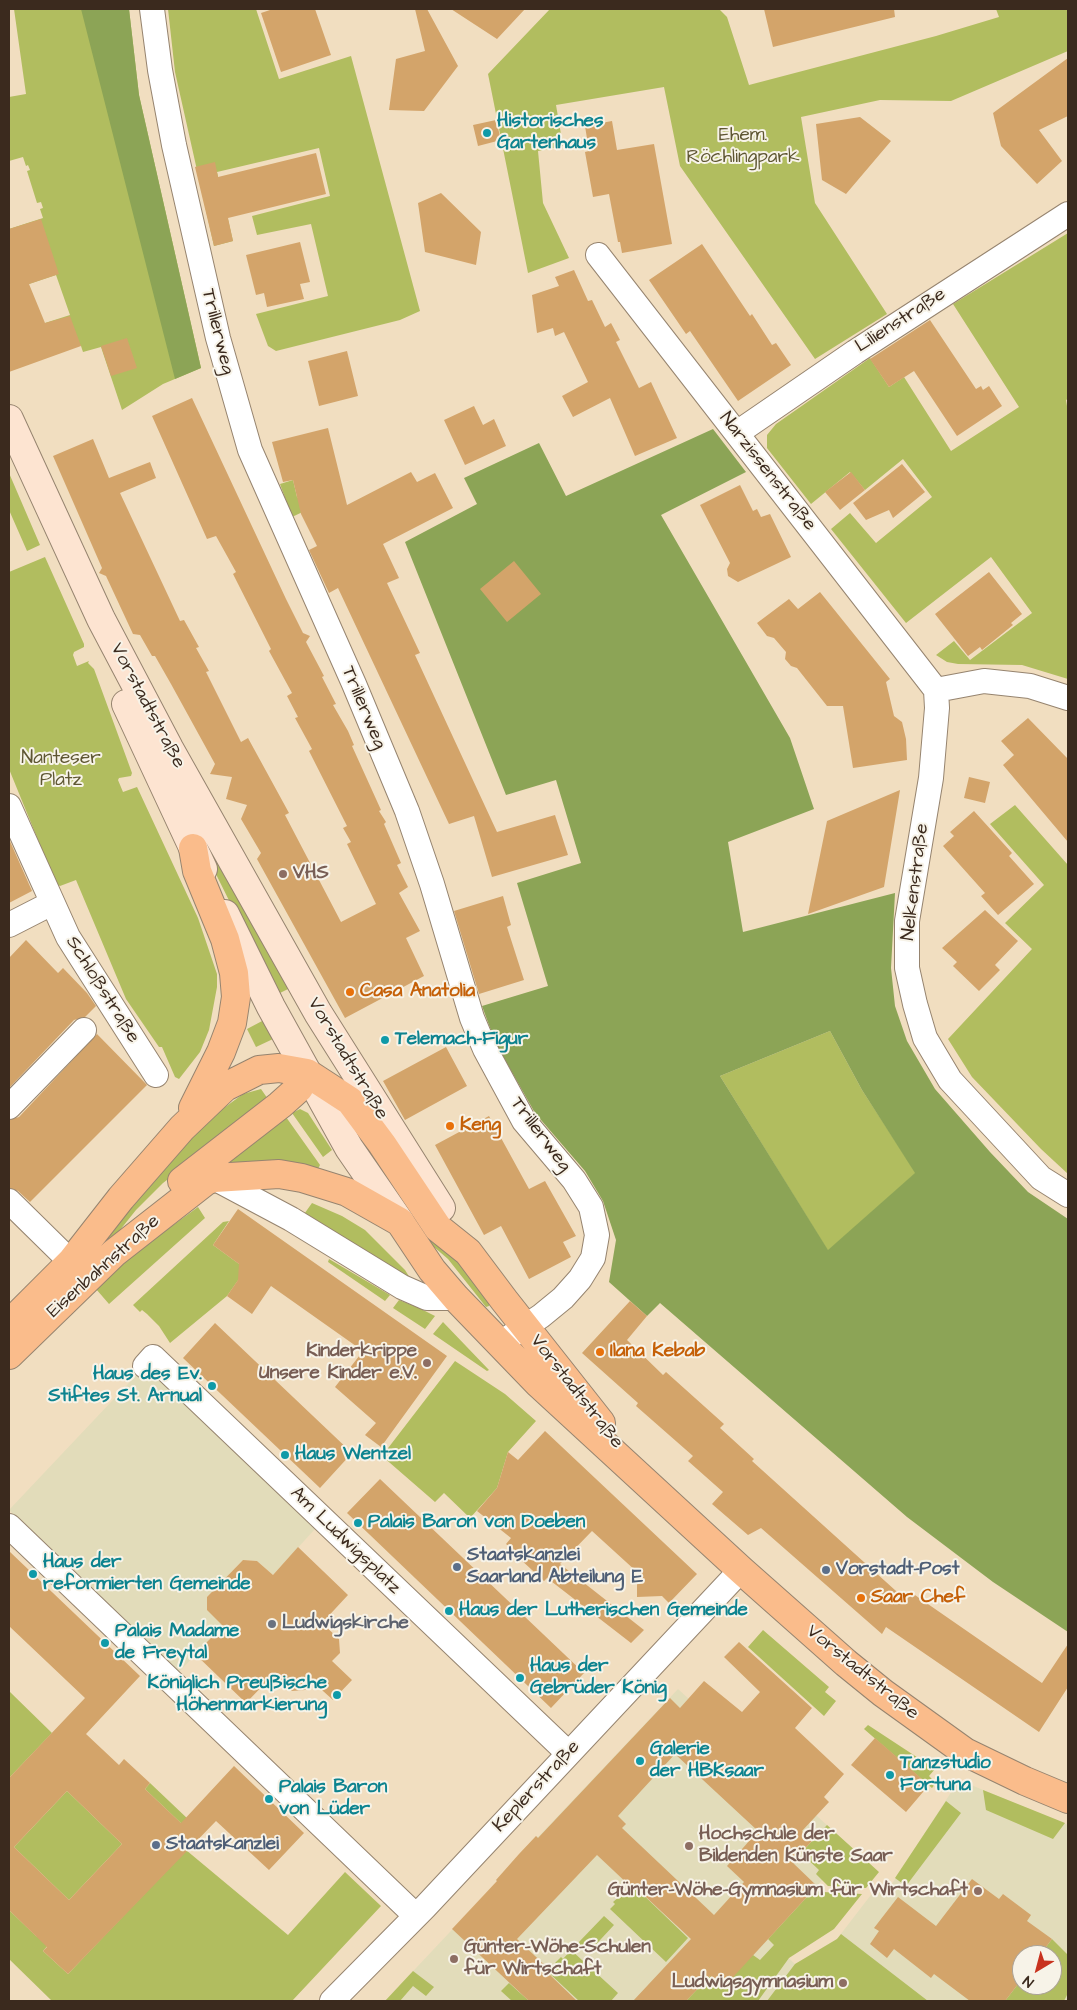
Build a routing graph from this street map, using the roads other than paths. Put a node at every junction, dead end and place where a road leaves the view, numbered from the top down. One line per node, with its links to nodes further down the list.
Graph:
1 (152, 9): 28 (street, Trillerweg)
2 (1068, 214): 5 (street, Lilienstraße)
3 (598, 255): 5 (street, Narzissenstraße)
4 (9, 418): 6 (main road, Vorstadtstraße)
5 (737, 433): 7 (street, Narzissenstraße)
6 (100, 619): 10 (main road, Vorstadtstraße); 13 (main road, Vorstadtstraße)
7 (936, 690): 8 (street); 20 (street, Nelkenstraße)
8 (1068, 698)
9 (9, 806): 11 (street, Schloßstraße)
10 (193, 848): 15 (main road, Vorstadtstraße); 18 (main road)
11 (44, 907): 12 (street); 16 (street, Schloßstraße)
12 (9, 925)
13 (318, 1014): 15 (main road); 23 (main road, Vorstadtstraße)
14 (84, 1030): 17 (street)
15 (307, 1073): 18 (main road); 22 (main road, Vorstadtstraße); 23 (main road); 24 (main road)
16 (156, 1075)
17 (9, 1107)
18 (182, 1128): 25 (main road, Eisenbahnstraße)
19 (214, 1178): 22 (main road, Eisenbahnstraße); 24 (main road, Eisenbahnstraße); 26 (street)
20 (1068, 1195)
21 (9, 1201): 25 (street)
22 (400, 1222): 26 (main road, Vorstadtstraße)
23 (468, 1252): 28 (main road, Vorstadtstraße)
24 (114, 1253): 30 (main road, Eisenbahnstraße)
25 (71, 1262): 27 (main road, Eisenbahnstraße)
26 (456, 1298): 29 (main road, Vorstadtstraße)
27 (9, 1324)
28 (525, 1327): 29 (street, Trillerweg); 32 (main road, Vorstadtstraße)
29 (499, 1344): 32 (main road, Vorstadtstraße)
30 (9, 1355)
31 (145, 1366): 35 (street, Am Ludwigsplatz)
32 (635, 1471): 34 (main road, Vorstadtstraße)
33 (9, 1526): 37 (street)
34 (741, 1570): 35 (street, Keplerstraße); 36 (main road, Vorstadtstraße)
35 (568, 1753): 37 (street, Keplerstraße)
36 (1068, 1798)
37 (416, 1916): 38 (street, Keplerstraße)
38 (332, 2001)

